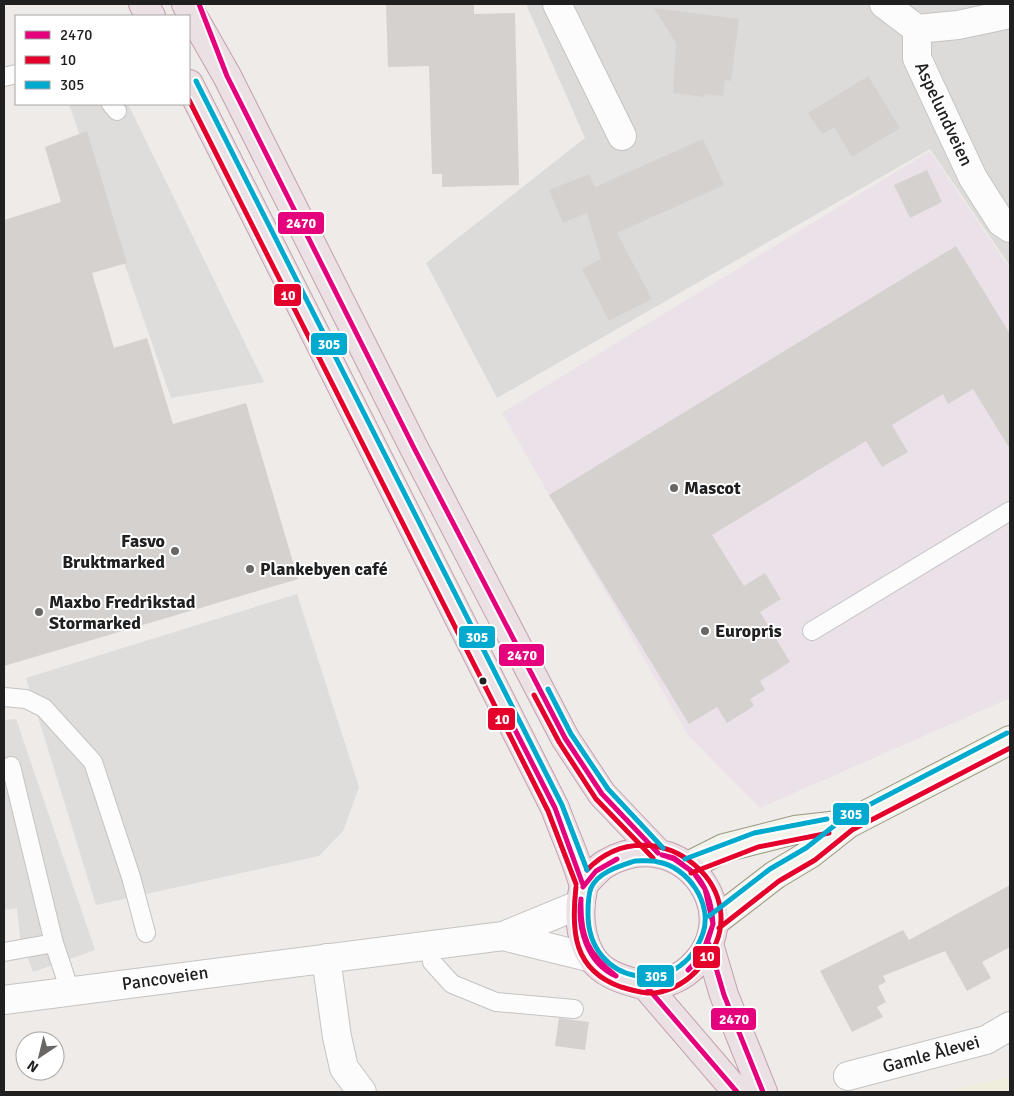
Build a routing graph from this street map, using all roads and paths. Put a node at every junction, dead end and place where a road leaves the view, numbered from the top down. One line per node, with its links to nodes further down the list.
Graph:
1 (144, 4): 7 (highway)
2 (186, 4): 9 (highway)
3 (199, 4): 9 (highway)
4 (556, 4): 11 (street)
5 (884, 4): 8 (street)
6 (1010, 14): 8 (street)
7 (150, 15)
8 (917, 29): 12 (street, Aspelundveien)
9 (227, 76): 19 (highway)
10 (190, 86): 21 (highway)
11 (622, 136)
12 (1010, 228)
13 (1010, 511): 14 (lane)
14 (812, 632)
15 (4, 697): 22 (lane)
16 (1010, 740): 18 (main road)
17 (11, 766): 25 (lane)
18 (848, 824): 20 (main road); 23 (main road)
19 (658, 853): 20 (highway); 21 (highway)
20 (688, 866): 23 (highway)
21 (582, 894): 24 (street); 29 (highway)
22 (146, 933)
23 (711, 933): 30 (highway); 38 (highway)
24 (503, 936): 26 (street, Pancoveien); 29 (street)
25 (54, 943): 27 (lane); 31 (lane)
26 (430, 945): 28 (street, Pancoveien); 33 (lane)
27 (4, 952)
28 (326, 958): 31 (street, Pancoveien); 36 (street)
29 (592, 958): 30 (highway)
30 (646, 986): 37 (highway)
31 (70, 991): 32 (street, Pancoveien)
32 (4, 1000)
33 (574, 1009)
34 (1010, 1026): 35 (street, Gamle Ålevei)
35 (848, 1076)
36 (362, 1092)
37 (737, 1092)
38 (763, 1092)

